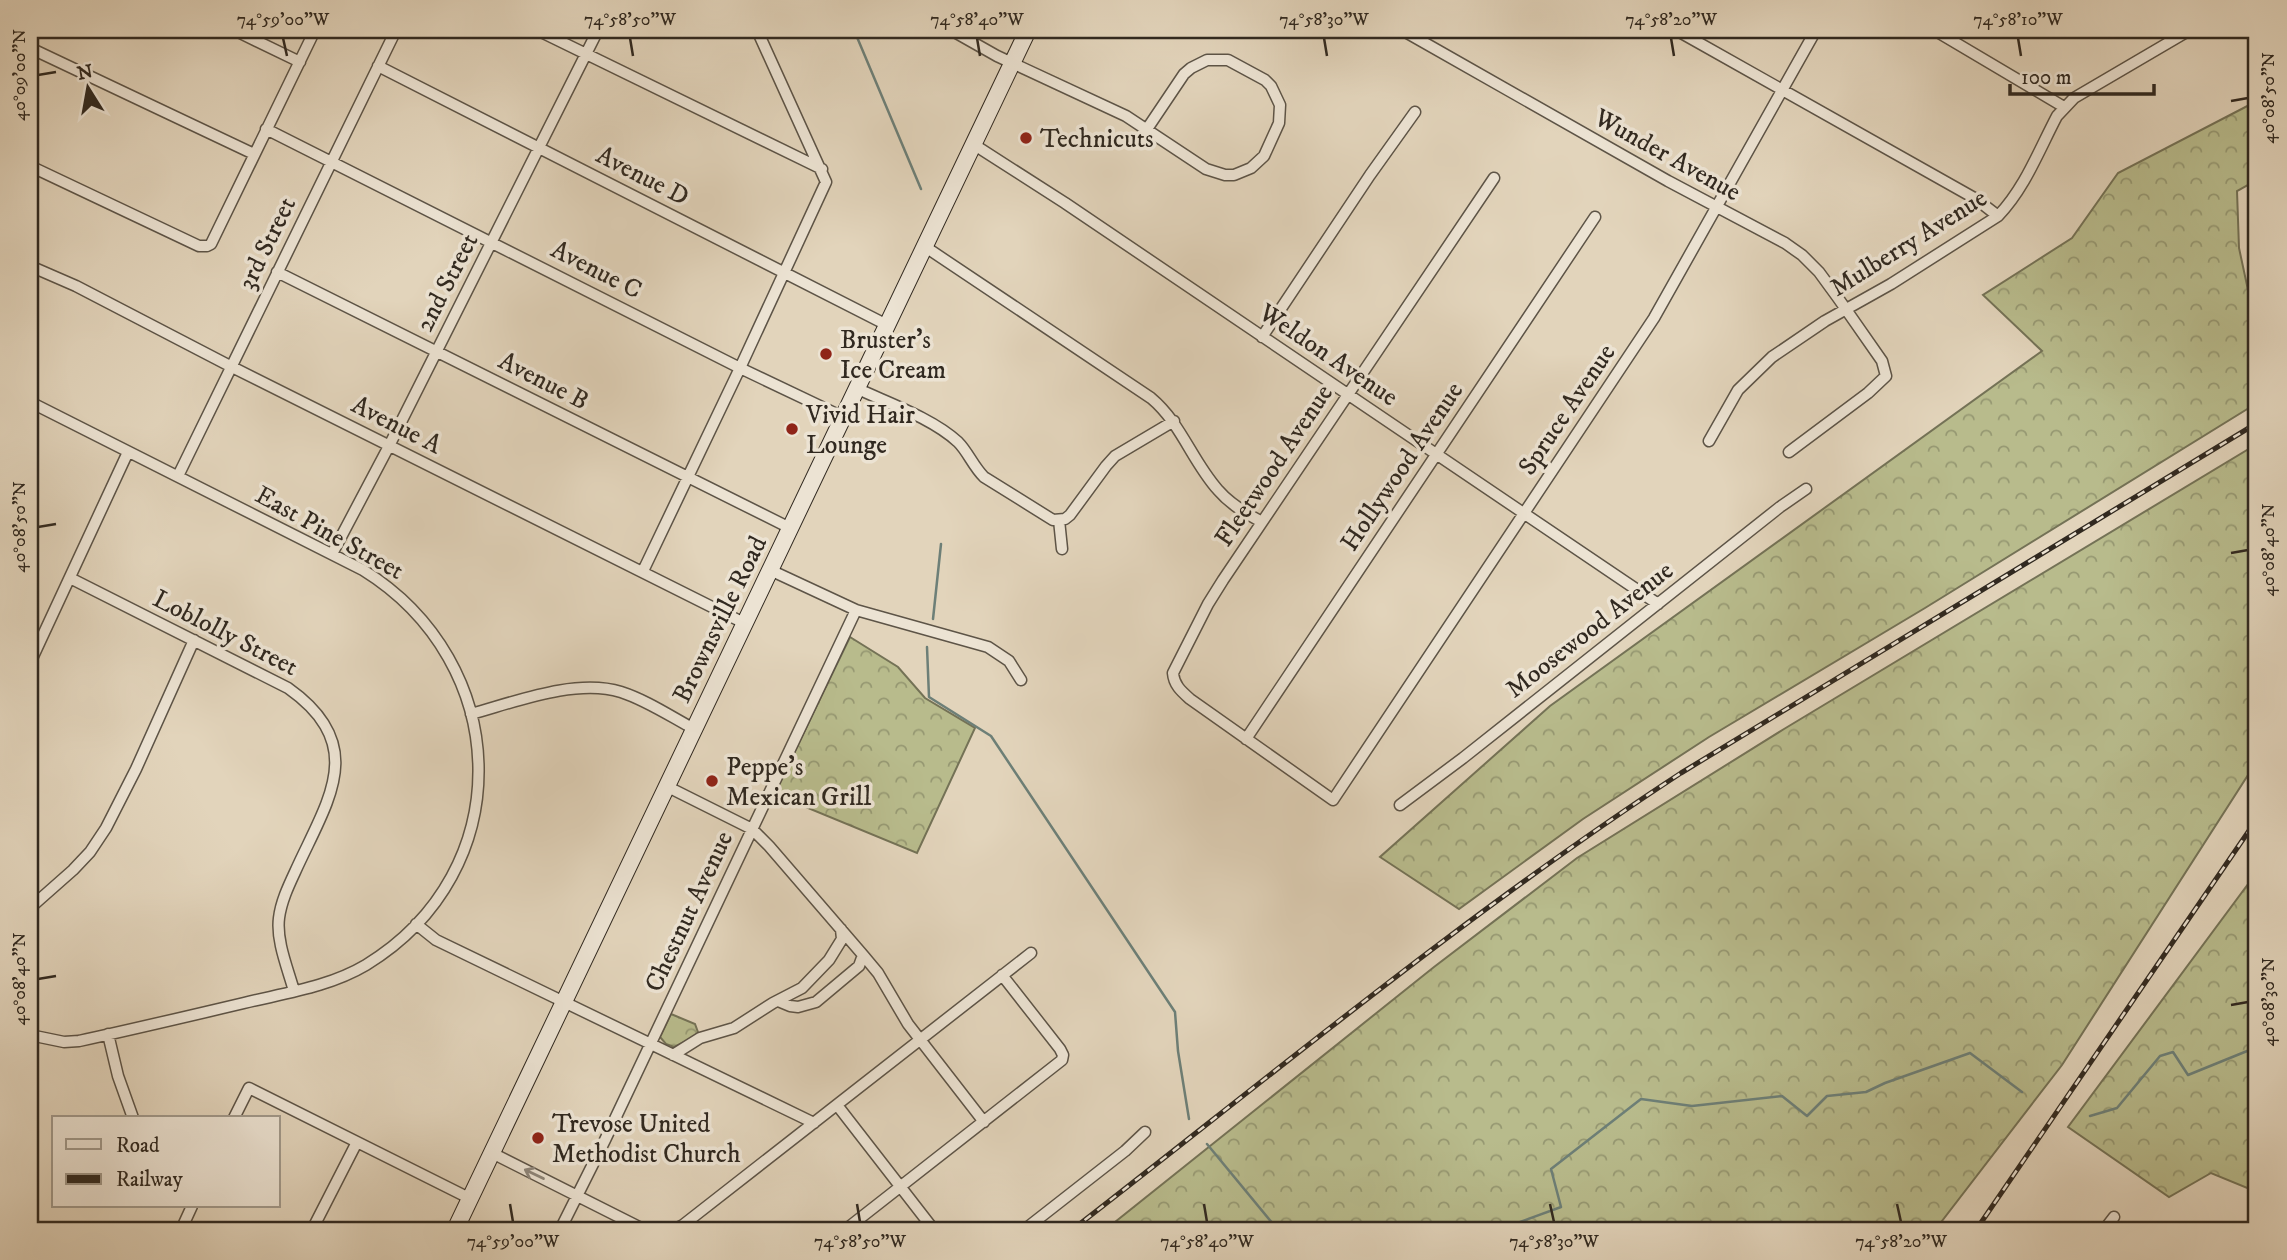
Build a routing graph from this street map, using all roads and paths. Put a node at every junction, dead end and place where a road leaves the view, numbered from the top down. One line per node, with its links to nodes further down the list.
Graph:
1 (234, 30): 18 (street)
2 (316, 30): 18 (street)
3 (396, 30): 20 (street, 3rd Street)
4 (537, 30): 17 (street)
5 (598, 30): 17 (street, 2nd Street)
6 (757, 30): 31 (street)
7 (951, 30): 19 (street)
8 (1028, 30): 19 (street, Brownsville Road)
9 (1402, 30): 33 (street, Wunder Avenue)
10 (1676, 30): 21 (street)
11 (1816, 30): 21 (street, Spruce Avenue)
12 (1934, 30): 22 (street)
13 (2166, 30): 15 (street)
14 (2190, 30): 15 (street, Mulberry Avenue)
15 (2176, 38): 22 (street, Mulberry Avenue)
16 (30, 48): 28 (street)
17 (586, 53): 27 (street, 2nd Street); 31 (street)
18 (300, 61): 24 (street)
19 (1012, 63): 25 (street); 26 (street, Brownsville Road)
20 (378, 66): 27 (street, Avenue D); 29 (street, 3rd Street)
21 (1781, 90): 33 (street, Spruce Avenue); 34 (street)
22 (2064, 107): 34 (street, Mulberry Avenue)
23 (1415, 112): 43 (street)
24 (267, 129): 28 (street); 29 (street, Avenue C)
25 (1147, 129): 25 (street)
26 (973, 144): 37 (street, Brownsville Road); 43 (street, Weldon Avenue)
27 (540, 149): 36 (street, 2nd Street); 40 (street, Avenue D)
28 (254, 153): 30 (street)
29 (331, 162): 36 (street, Avenue C); 39 (street, 3rd Street)
30 (30, 166)
31 (822, 169): 40 (street)
32 (1494, 178): 48 (street, Fleetwood Avenue)
33 (1716, 206): 41 (street, Wunder Avenue); 60 (street, Spruce Avenue)
34 (1998, 216): 41 (street, Mulberry Avenue)
35 (1595, 217): 56 (street, Hollywood Avenue)
36 (492, 242): 44 (street, 2nd Street); 46 (street, Avenue C)
37 (924, 246): 42 (street, Brownsville Road); 51 (street)
38 (30, 266): 45 (street, Avenue A)
39 (277, 272): 44 (street, Avenue B); 45 (street, 3rd Street)
40 (783, 272): 42 (street, Avenue D); 46 (street)
41 (1845, 309): 52 (street, Mulberry Avenue); 55 (street, Wunder Avenue)
42 (887, 324): 47 (street, Brownsville Road)
43 (1262, 337): 48 (street, Weldon Avenue)
44 (436, 351): 53 (street, 2nd Street); 58 (street, Avenue B)
45 (230, 366): 53 (street, Avenue A); 57 (street, 3rd Street)
46 (740, 368): 50 (street, Avenue C); 58 (street)
47 (856, 388): 50 (street, Brownsville Road); 61 (street)
48 (1348, 394): 56 (street, Weldon Avenue); 62 (street, Fleetwood Avenue)
49 (30, 402): 54 (street, East Pine Street)
50 (843, 417): 63 (street, Brownsville Road)
51 (1174, 421): 61 (street); 62 (street)
52 (1709, 441)
53 (389, 446): 65 (street, 2nd Street); 67 (street, Avenue A)
54 (128, 452): 57 (street, East Pine Street); 68 (street)
55 (1789, 452)
56 (1436, 454): 60 (street, Weldon Avenue); 77 (street, Hollywood Avenue)
57 (178, 476): 65 (street, East Pine Street)
58 (688, 477): 63 (street, Avenue B); 67 (street)
59 (1805, 489): 69 (street, Moosewood Avenue)
60 (1524, 513): 69 (street, Weldon Avenue); 77 (street, Spruce Avenue)
61 (1059, 520): 64 (street)
62 (1262, 522): 77 (street, Fleetwood Avenue)
63 (790, 528): 66 (street, Brownsville Road)
64 (1062, 549)
65 (332, 554): 75 (street, East Pine Street)
66 (770, 570): 70 (street); 71 (street, Brownsville Road)
67 (643, 571): 71 (street, Avenue A)
68 (70, 578): 72 (street, Loblolly Street); 73 (street)
69 (1658, 604): 79 (street, Moosewood Avenue)
70 (856, 610): 74 (street); 80 (street, Chestnut Avenue)
71 (744, 623): 76 (street, Brownsville Road)
72 (194, 640): 81 (street); 87 (street, Loblolly Street)
73 (30, 663)
74 (1021, 680)
75 (471, 713): 76 (street); 82 (street, East Pine Street)
76 (694, 729): 78 (street, Brownsville Road)
77 (1246, 739)
78 (666, 786): 80 (street); 88 (street, Brownsville Road)
79 (1400, 805)
80 (752, 829): 83 (street); 93 (street, Chestnut Avenue)
81 (30, 908)
82 (416, 924): 87 (street, East Pine Street); 88 (street)
83 (841, 929): 85 (street); 89 (street)
84 (1031, 953): 86 (street)
85 (863, 955): 89 (street); 92 (street)
86 (1002, 975): 92 (street); 98 (street)
87 (294, 991): 90 (street, East Pine Street)
88 (563, 1001): 93 (street); 102 (street, Brownsville Road)
89 (778, 1001): 94 (street)
90 (108, 1034): 91 (street, East Pine Street); 96 (street)
91 (30, 1035)
92 (920, 1040): 95 (street); 98 (street)
93 (651, 1043): 94 (street); 104 (street, Chestnut Avenue)
94 (673, 1055): 99 (street)
95 (837, 1105): 99 (street); 103 (street)
96 (132, 1116)
97 (235, 1116): 101 (street)
98 (984, 1122): 103 (street)
99 (814, 1123): 109 (street)
100 (1145, 1132): 117 (street)
101 (357, 1142): 105 (street); 111 (street)
102 (492, 1153): 104 (street, one-way to 102); 105 (street, Brownsville Road)
103 (901, 1187): 115 (street); 116 (street)
104 (577, 1195): 113 (street, Chestnut Avenue); 114 (street)
105 (469, 1198): 112 (street, Brownsville Road)
106 (191, 1208): 108 (street)
107 (2114, 1217): 110 (street)
108 (183, 1229)
109 (681, 1229)
110 (2107, 1229)
111 (312, 1230)
112 (455, 1230)
113 (560, 1230)
114 (645, 1230)
115 (845, 1230)
116 (934, 1230)
117 (1024, 1230)

